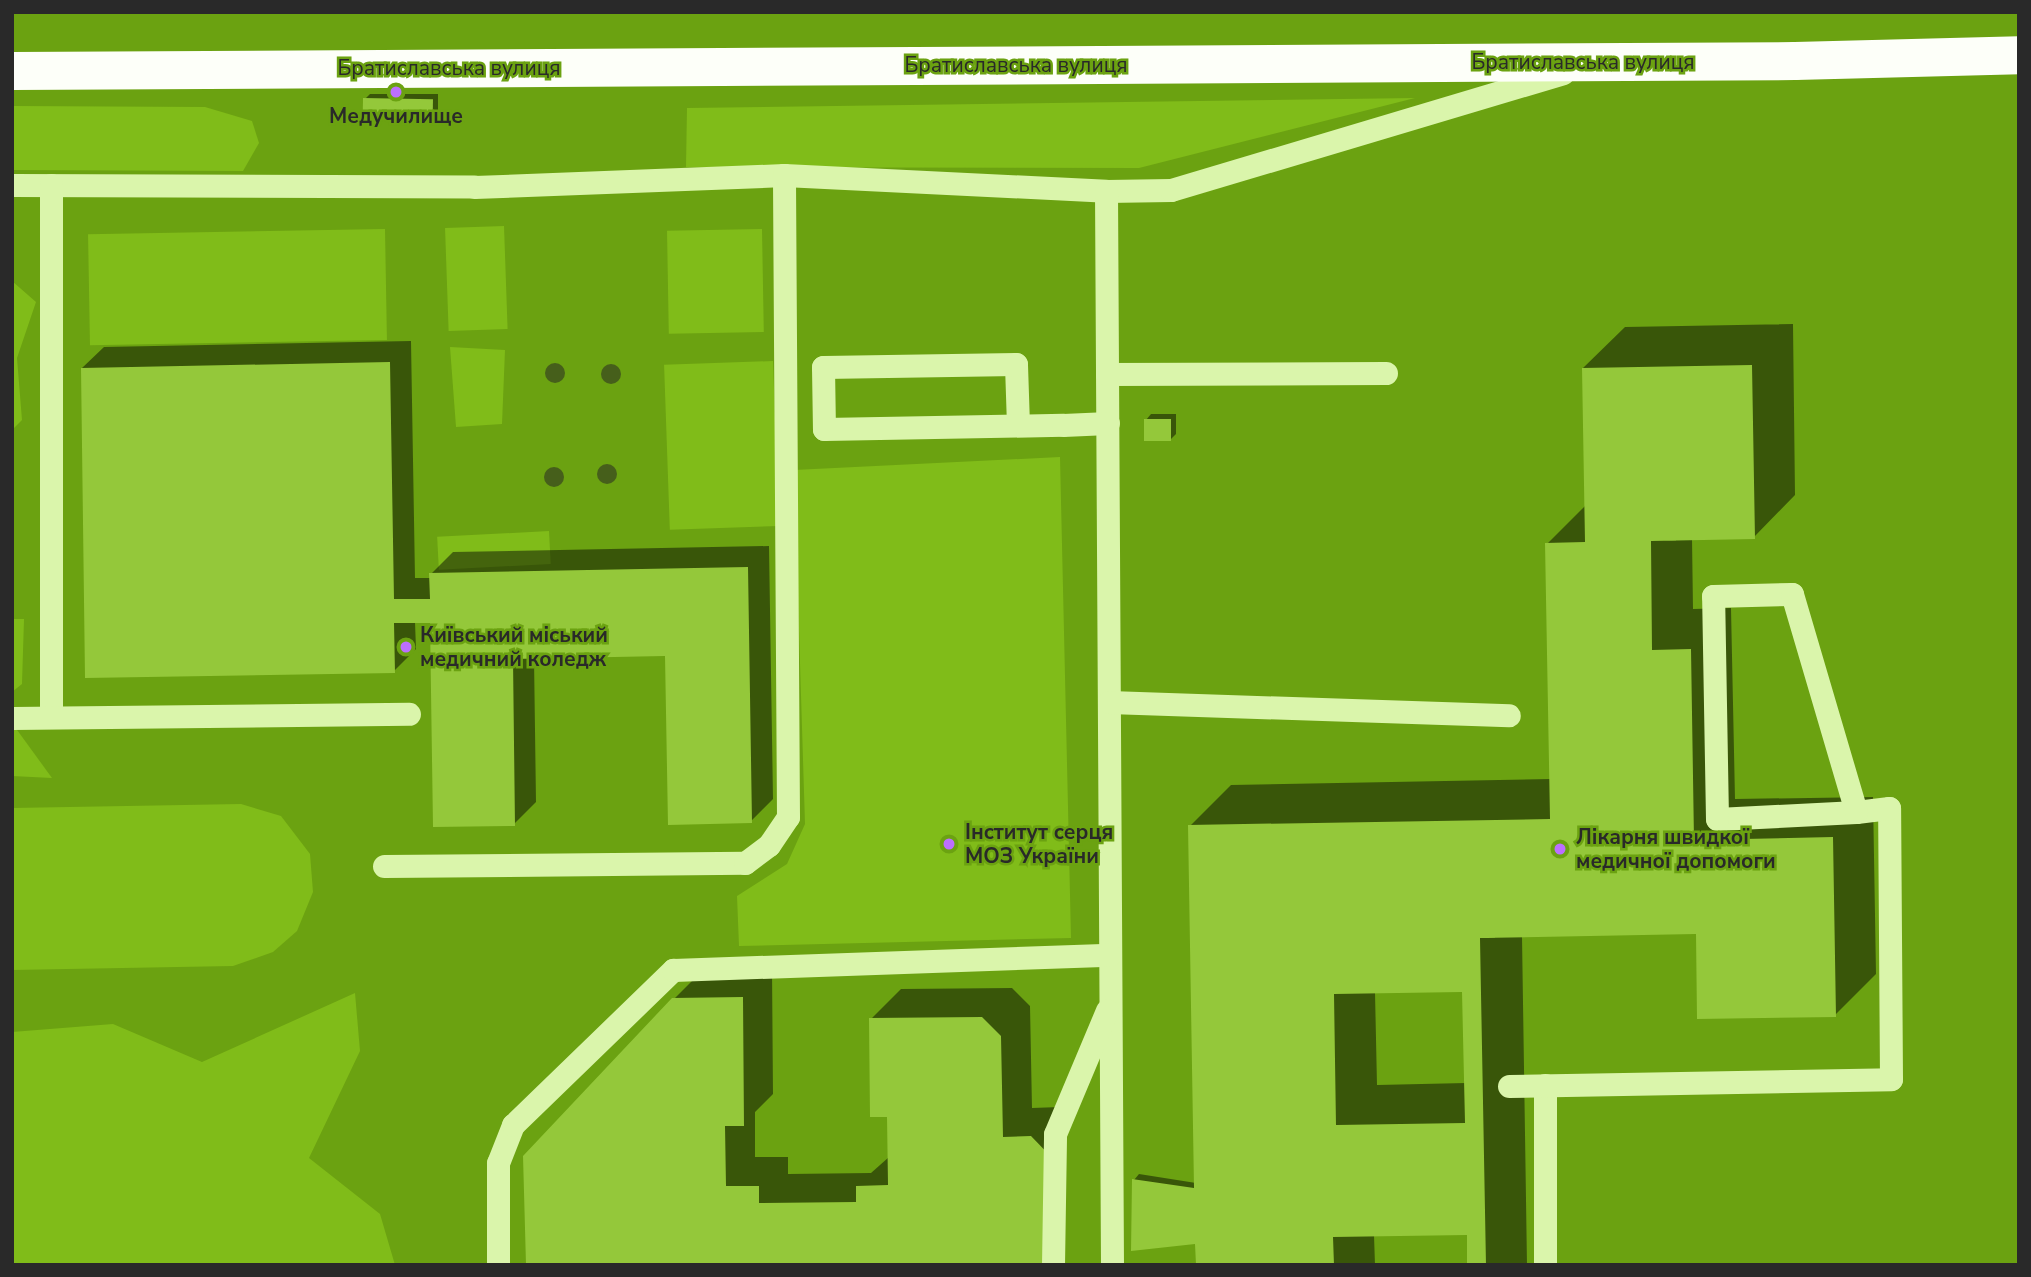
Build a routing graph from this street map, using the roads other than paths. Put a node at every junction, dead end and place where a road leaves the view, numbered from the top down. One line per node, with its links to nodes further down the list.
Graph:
1 (2019, 55): 2 (main road, Братиславська вулиця)
2 (1601, 62): 3 (main road, Братиславська вулиця); 7 (lane)
3 (12, 71)
4 (784, 175): 6 (lane); 7 (lane); 18 (lane)
5 (12, 185): 6 (lane)
6 (51, 185): 15 (lane)
7 (1107, 191): 9 (lane)
8 (1386, 373): 9 (lane)
9 (1107, 374): 10 (lane)
10 (1108, 423): 11 (lane); 12 (lane)
11 (1018, 425): 11 (lane)
12 (1109, 702): 14 (lane); 19 (lane)
13 (410, 714): 15 (lane)
14 (1509, 715)
15 (51, 716): 16 (lane)
16 (12, 718)
17 (1856, 812): 17 (lane); 22 (lane)
18 (384, 866)
19 (1111, 955): 20 (lane); 23 (lane)
20 (1111, 1000): 24 (lane); 25 (lane)
21 (1509, 1086): 22 (lane)
22 (1545, 1086): 26 (lane)
23 (498, 1265)
24 (1053, 1265)
25 (1112, 1265)
26 (1545, 1265)

